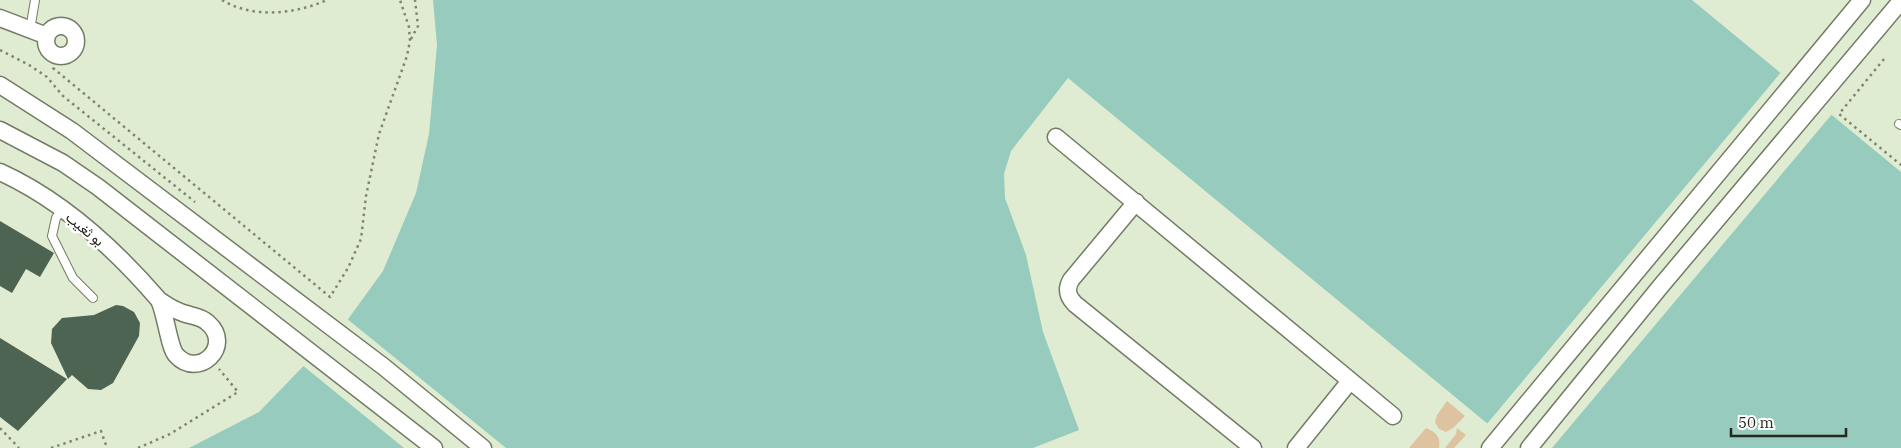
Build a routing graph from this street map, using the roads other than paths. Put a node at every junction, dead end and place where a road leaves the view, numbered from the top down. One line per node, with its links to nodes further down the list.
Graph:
1 (34, 0): 5 (lane)
2 (1862, 0): 21 (street)
3 (1901, 1): 22 (street)
4 (0, 18): 5 (street)
5 (30, 30): 6 (street)
6 (47, 36): 6 (street)
7 (0, 85): 18 (street)
8 (0, 130): 17 (street)
9 (1056, 136): 11 (street)
10 (0, 172): 12 (street, بو ثغيب)
11 (1136, 202): 15 (street); 19 (street)
12 (62, 209): 13 (lane); 14 (street, بو ثغيب)
13 (93, 298)
14 (159, 300): 14 (street, بو ثغيب)
15 (1350, 380): 16 (street); 20 (street)
16 (1393, 416)
17 (434, 448)
18 (483, 448)
19 (1253, 448)
20 (1296, 448)
21 (1490, 448)
22 (1529, 448)

